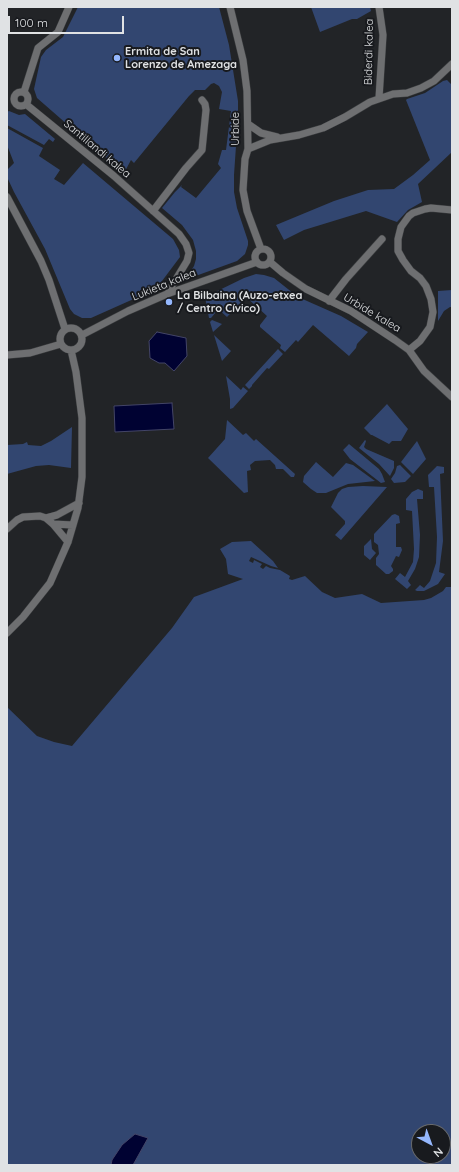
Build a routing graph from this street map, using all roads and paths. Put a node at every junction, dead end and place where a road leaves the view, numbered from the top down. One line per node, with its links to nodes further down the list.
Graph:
1 (69, 7): 5 (street)
2 (230, 7): 10 (street, Urbide)
3 (379, 7): 6 (street, Biderdi kalea)
4 (452, 64): 6 (street)
5 (24, 92): 8 (street); 9 (street)
6 (379, 98): 13 (street)
7 (202, 100): 18 (street)
8 (10, 101): 9 (street, Santillandi kalea)
9 (26, 105): 18 (street, Santillandi kalea)
10 (248, 124): 11 (street); 12 (street, Urbide)
11 (261, 134): 12 (street); 13 (street)
12 (248, 137): 14 (street); 15 (street, Urbide)
13 (281, 138): 14 (street)
14 (259, 144): 15 (street)
15 (248, 149): 20 (street, Urbide)
16 (7, 197): 25 (street)
17 (452, 210): 29 (street)
18 (153, 211): 23 (street, Santillandi kalea)
19 (382, 239): 24 (street)
20 (261, 249): 21 (street); 22 (street)
21 (257, 262): 22 (street); 23 (street, Lukieta kalea)
22 (270, 262): 24 (street, Urbide kalea)
23 (167, 294): 26 (street, Lukieta kalea)
24 (329, 301): 29 (street, Urbide kalea)
25 (65, 329): 26 (street); 27 (street)
26 (82, 335): 28 (street)
27 (61, 344): 28 (street); 30 (street)
28 (71, 350): 32 (street)
29 (409, 350): 31 (street, Urbide kalea)
30 (7, 355)
31 (452, 397)
32 (79, 503): 33 (street); 36 (street)
33 (57, 515): 34 (street); 36 (street)
34 (46, 518): 35 (street); 37 (street)
35 (53, 524): 36 (street); 38 (street)
36 (73, 525): 38 (street)
37 (7, 528)
38 (68, 542): 39 (street)
39 (7, 633)

